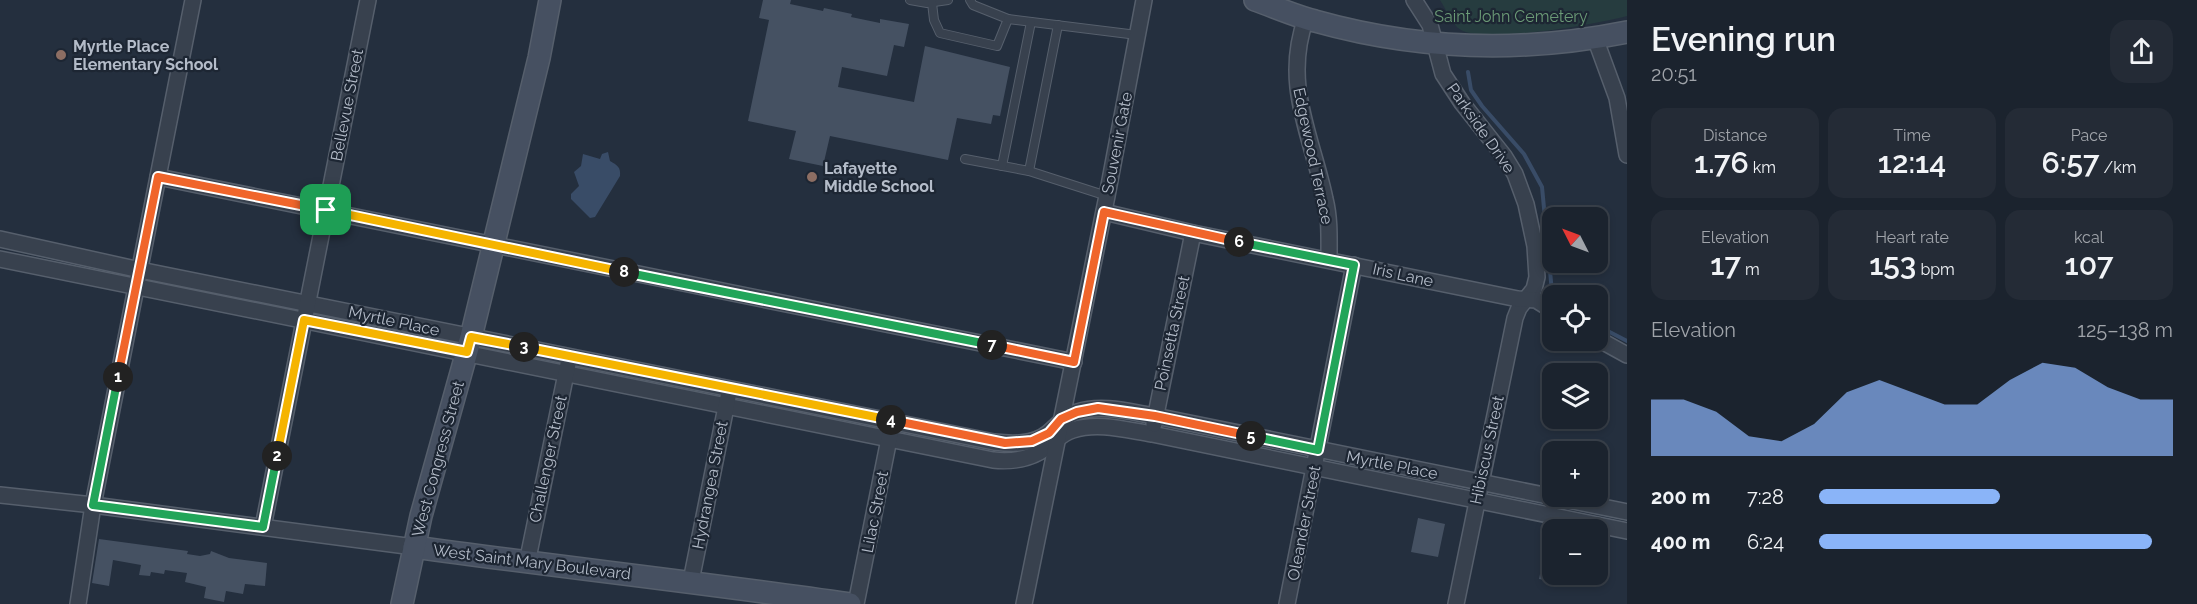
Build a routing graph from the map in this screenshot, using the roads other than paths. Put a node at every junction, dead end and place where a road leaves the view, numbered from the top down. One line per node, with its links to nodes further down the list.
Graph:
1 (193, 0): 23 (street)
2 (368, 0): 25 (street, Bellevue Street)
3 (550, 0): 29 (main road, West Congress Street)
4 (910, 0): 10 (lane)
5 (948, 0): 10 (lane)
6 (970, 0): 11 (lane)
7 (1144, 0): 16 (street, Souvenir Gate)
8 (1255, 0): 12 (main road)
9 (1414, 0): 18 (street, Parkside Drive)
10 (932, 3): 11 (lane)
11 (1008, 18): 13 (lane)
12 (1306, 18): 18 (main road); 31 (street, Edgewood Terrace)
13 (1031, 22): 14 (lane); 21 (lane)
14 (1058, 25): 16 (lane); 22 (lane)
15 (1627, 32): 17 (main road)
16 (1137, 35): 24 (street, Souvenir Gate)
17 (1595, 38): 18 (main road); 19 (street)
18 (1435, 44): 35 (street, Parkside Drive)
19 (1627, 155)
20 (965, 159): 21 (lane)
21 (1002, 166): 22 (lane)
22 (1029, 171): 24 (lane)
23 (158, 177): 25 (street); 33 (street)
24 (1107, 196): 26 (street, Souvenir Gate)
25 (326, 210): 29 (street); 37 (street, Bellevue Street)
26 (1104, 212): 27 (street, Iris Lane); 43 (street, Souvenir Gate)
27 (1193, 233): 31 (street, Iris Lane); 47 (street, Poinsetta Street)
28 (0, 239): 33 (street, Myrtle Place)
29 (493, 245): 39 (main road, West Congress Street); 43 (street)
30 (0, 259): 34 (street, Myrtle Place)
31 (1329, 260): 32 (street, Iris Lane)
32 (1354, 265): 35 (street, Iris Lane); 53 (street, Oleander Street)
33 (140, 270): 34 (street); 37 (street, Myrtle Place)
34 (137, 286): 38 (street, Myrtle Place); 58 (street)
35 (1526, 300): 36 (street); 55 (street, Hibiscus Street)
36 (1542, 302)
37 (307, 303): 38 (street, Bellevue Street); 39 (street, Myrtle Place)
38 (304, 320): 39 (street, Myrtle Place); 60 (street, Bellevue Street)
39 (469, 345): 41 (street, Myrtle Place); 44 (street, Myrtle Place); 62 (main road, West Congress Street)
40 (1608, 345): 42 (street)
41 (570, 355): 44 (street, Challenger Street); 45 (street, Myrtle Place)
42 (1627, 355)
43 (1074, 362): 48 (street, Souvenir Gate)
44 (566, 374): 46 (street, Myrtle Place); 63 (street, Challenger Street)
45 (730, 389): 46 (street, Hydrangea Street); 49 (street, Myrtle Place)
46 (726, 406): 52 (street, Myrtle Place); 64 (street, Hydrangea Street)
47 (1155, 416): 48 (street, Myrtle Place); 50 (street, Poinsetta Street); 53 (street, Myrtle Place)
48 (1061, 419): 49 (street, Myrtle Place); 51 (street, Souvenir Gate)
49 (893, 420): 52 (street, Lilac Street)
50 (1152, 434): 51 (street, Myrtle Place); 54 (street, Myrtle Place)
51 (1057, 437): 52 (street, Myrtle Place); 69 (street, Souvenir Gate)
52 (890, 438): 68 (street, Lilac Street)
53 (1318, 450): 54 (street, Oleander Street); 55 (street, Myrtle Place)
54 (1315, 468): 57 (street, Myrtle Place); 70 (street, Oleander Street)
55 (1480, 482): 57 (street, Hibiscus Street); 59 (street, Myrtle Place)
56 (0, 495): 58 (street, West Saint Mary Boulevard)
57 (1477, 500): 61 (street, Myrtle Place); 71 (street, Hibiscus Street)
58 (93, 505): 60 (street, West Saint Mary Boulevard); 65 (street)
59 (1627, 512)
60 (263, 527): 62 (street, West Saint Mary Boulevard)
61 (1627, 531)
62 (414, 548): 63 (main road, West Saint Mary Boulevard); 66 (main road, West Congress Street)
63 (527, 563): 64 (main road, West Saint Mary Boulevard)
64 (691, 581): 67 (main road, West Saint Mary Boulevard)
65 (78, 604)
66 (402, 604)
67 (850, 604)
68 (856, 604)
69 (1024, 604)
70 (1287, 604)
71 (1456, 604)

